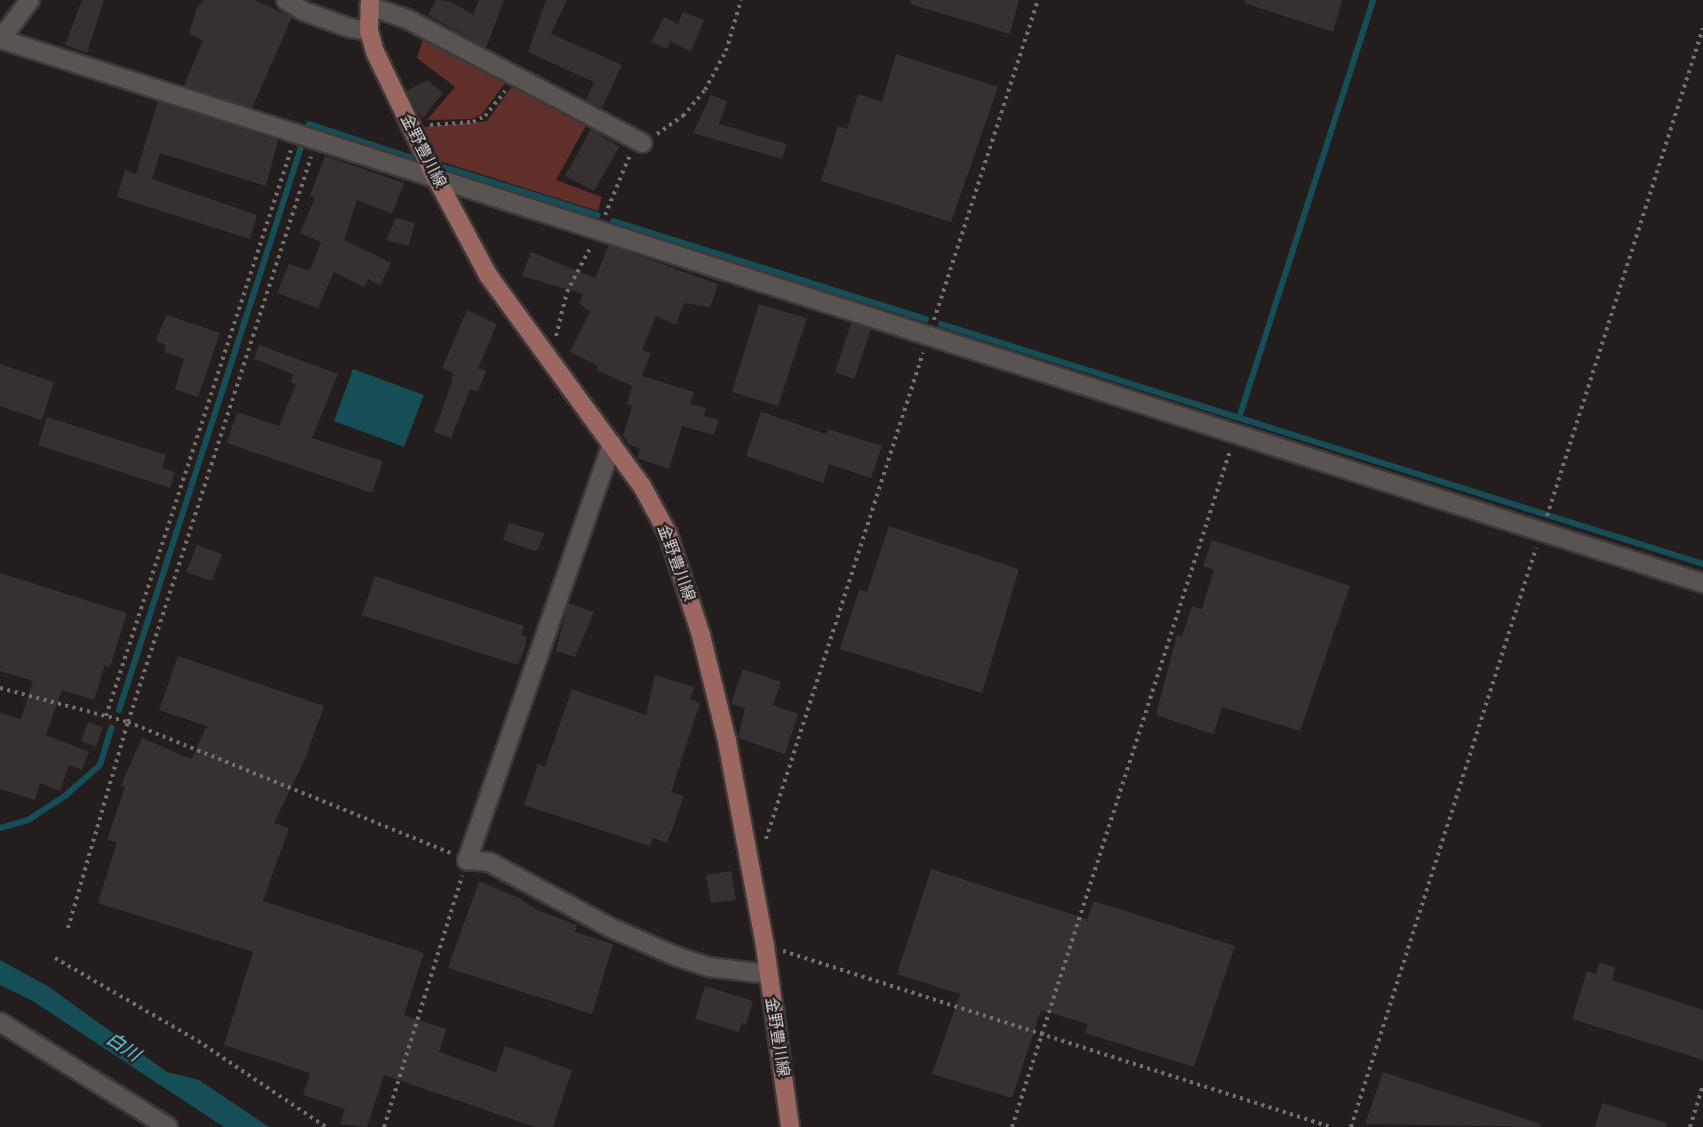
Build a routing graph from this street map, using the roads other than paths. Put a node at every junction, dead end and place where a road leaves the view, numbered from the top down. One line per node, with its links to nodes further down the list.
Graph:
1 (30, 0): 5 (street)
2 (286, 0): 4 (street)
3 (370, 3): 4 (main road, 金野豊川線); 6 (street)
4 (369, 31): 7 (main road, 金野豊川線)
5 (1, 39): 7 (street)
6 (642, 143)
7 (435, 176): 8 (main road, 金野豊川線); 9 (street)
8 (612, 444): 10 (main road, 金野豊川線); 10 (street)
9 (1703, 583)
10 (767, 974): 13 (main road, 金野豊川線)
11 (0, 1022): 12 (street)
12 (168, 1127)
13 (790, 1127)

